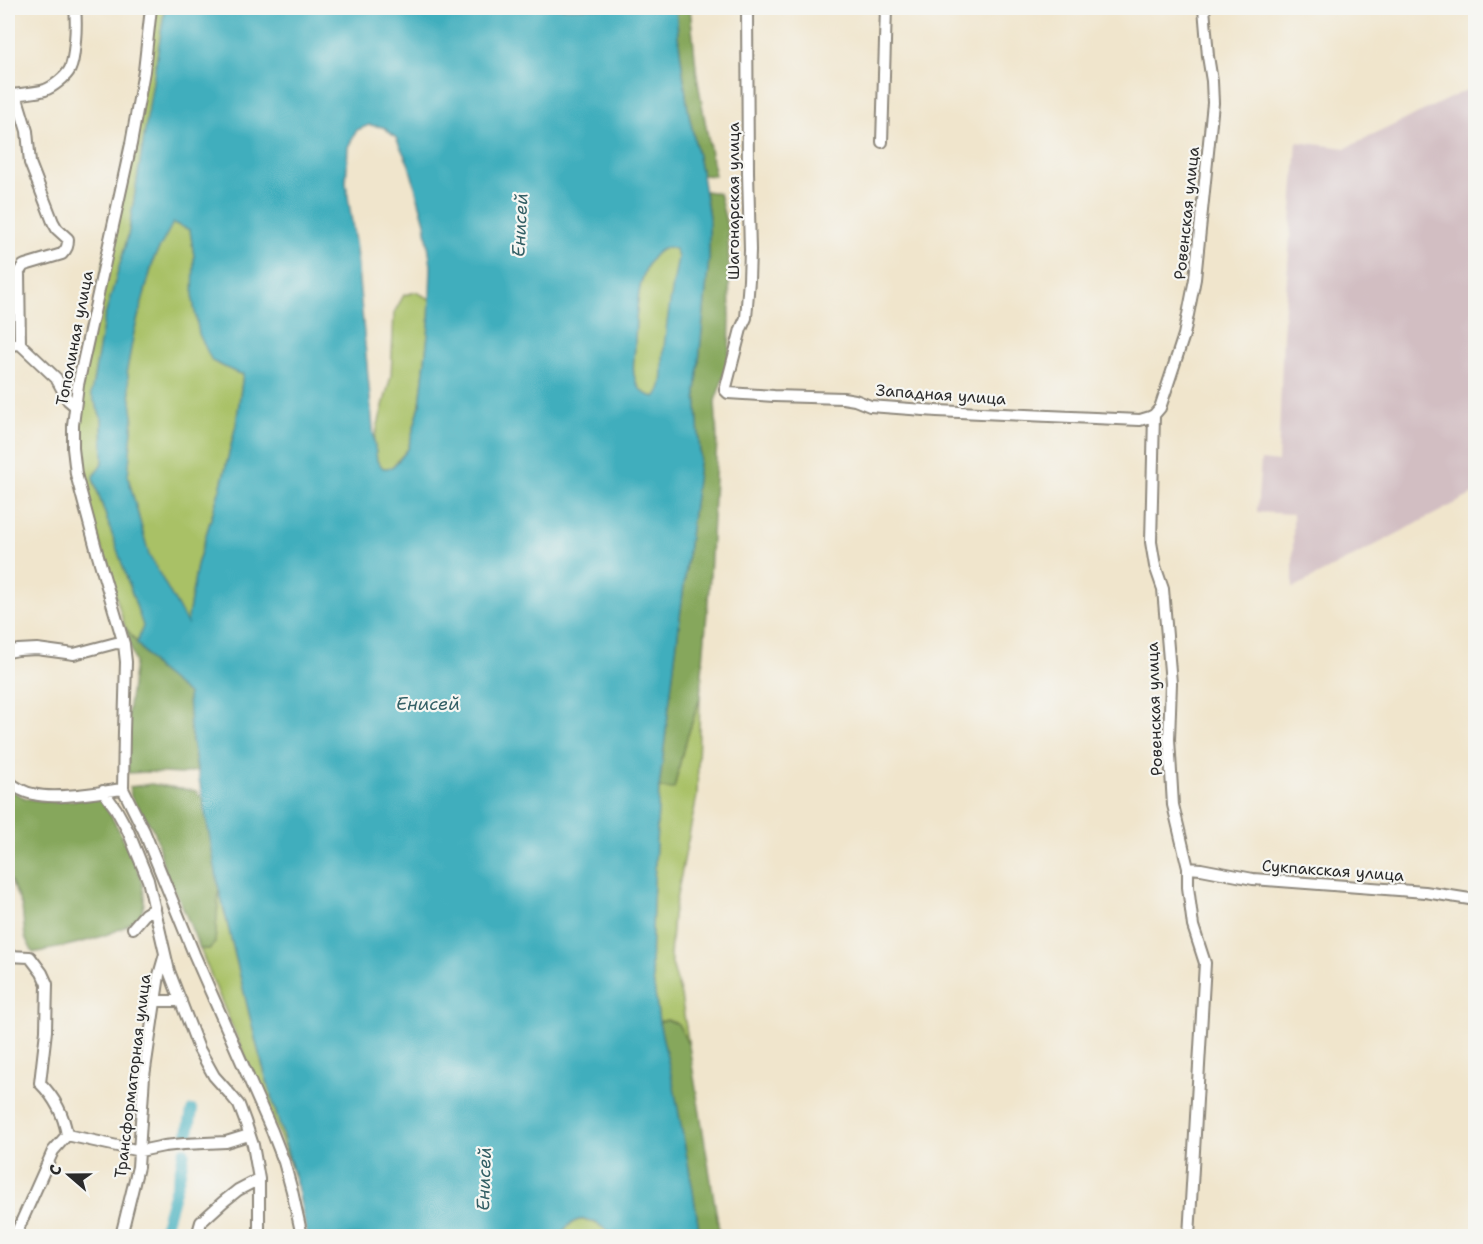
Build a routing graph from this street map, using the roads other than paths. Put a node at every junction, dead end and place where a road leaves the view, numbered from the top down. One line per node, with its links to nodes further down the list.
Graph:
1 (75, 8): 6 (street)
2 (151, 8): 11 (street, Тополиная улица)
3 (747, 8): 10 (street, Шагонарская улица)
4 (886, 8): 7 (street)
5 (1204, 8): 12 (street, Ровенская улица)
6 (12, 95): 8 (street)
7 (882, 142)
8 (20, 344): 9 (street); 11 (street)
9 (8, 345)
10 (726, 390): 12 (street, Западная улица)
11 (74, 405): 13 (street, Тополиная улица)
12 (1154, 415): 18 (street, Ровенская улица)
13 (124, 644): 14 (street); 16 (street, Тополиная улица)
14 (8, 652)
15 (8, 781): 17 (street)
16 (123, 789): 17 (street); 26 (street)
17 (103, 791): 20 (street)
18 (1188, 868): 19 (street, Сукпакская улица); 37 (street, Ровенская улица)
19 (1476, 900)
20 (155, 908): 21 (street); 22 (street)
21 (133, 928)
22 (165, 954): 24 (street, Трансформаторная улица); 25 (street)
23 (8, 956): 28 (street)
24 (155, 1000): 25 (street); 30 (street, Трансформаторная улица)
25 (181, 1001): 27 (street)
26 (264, 1113): 27 (street); 36 (street)
27 (245, 1121): 29 (street)
28 (67, 1135): 30 (street); 32 (street)
29 (249, 1135): 30 (street); 31 (street)
30 (140, 1151): 33 (street, Трансформаторная улица)
31 (259, 1179): 34 (street); 35 (street)
32 (15, 1236)
33 (121, 1236)
34 (196, 1236)
35 (259, 1236)
36 (302, 1236)
37 (1189, 1236)

